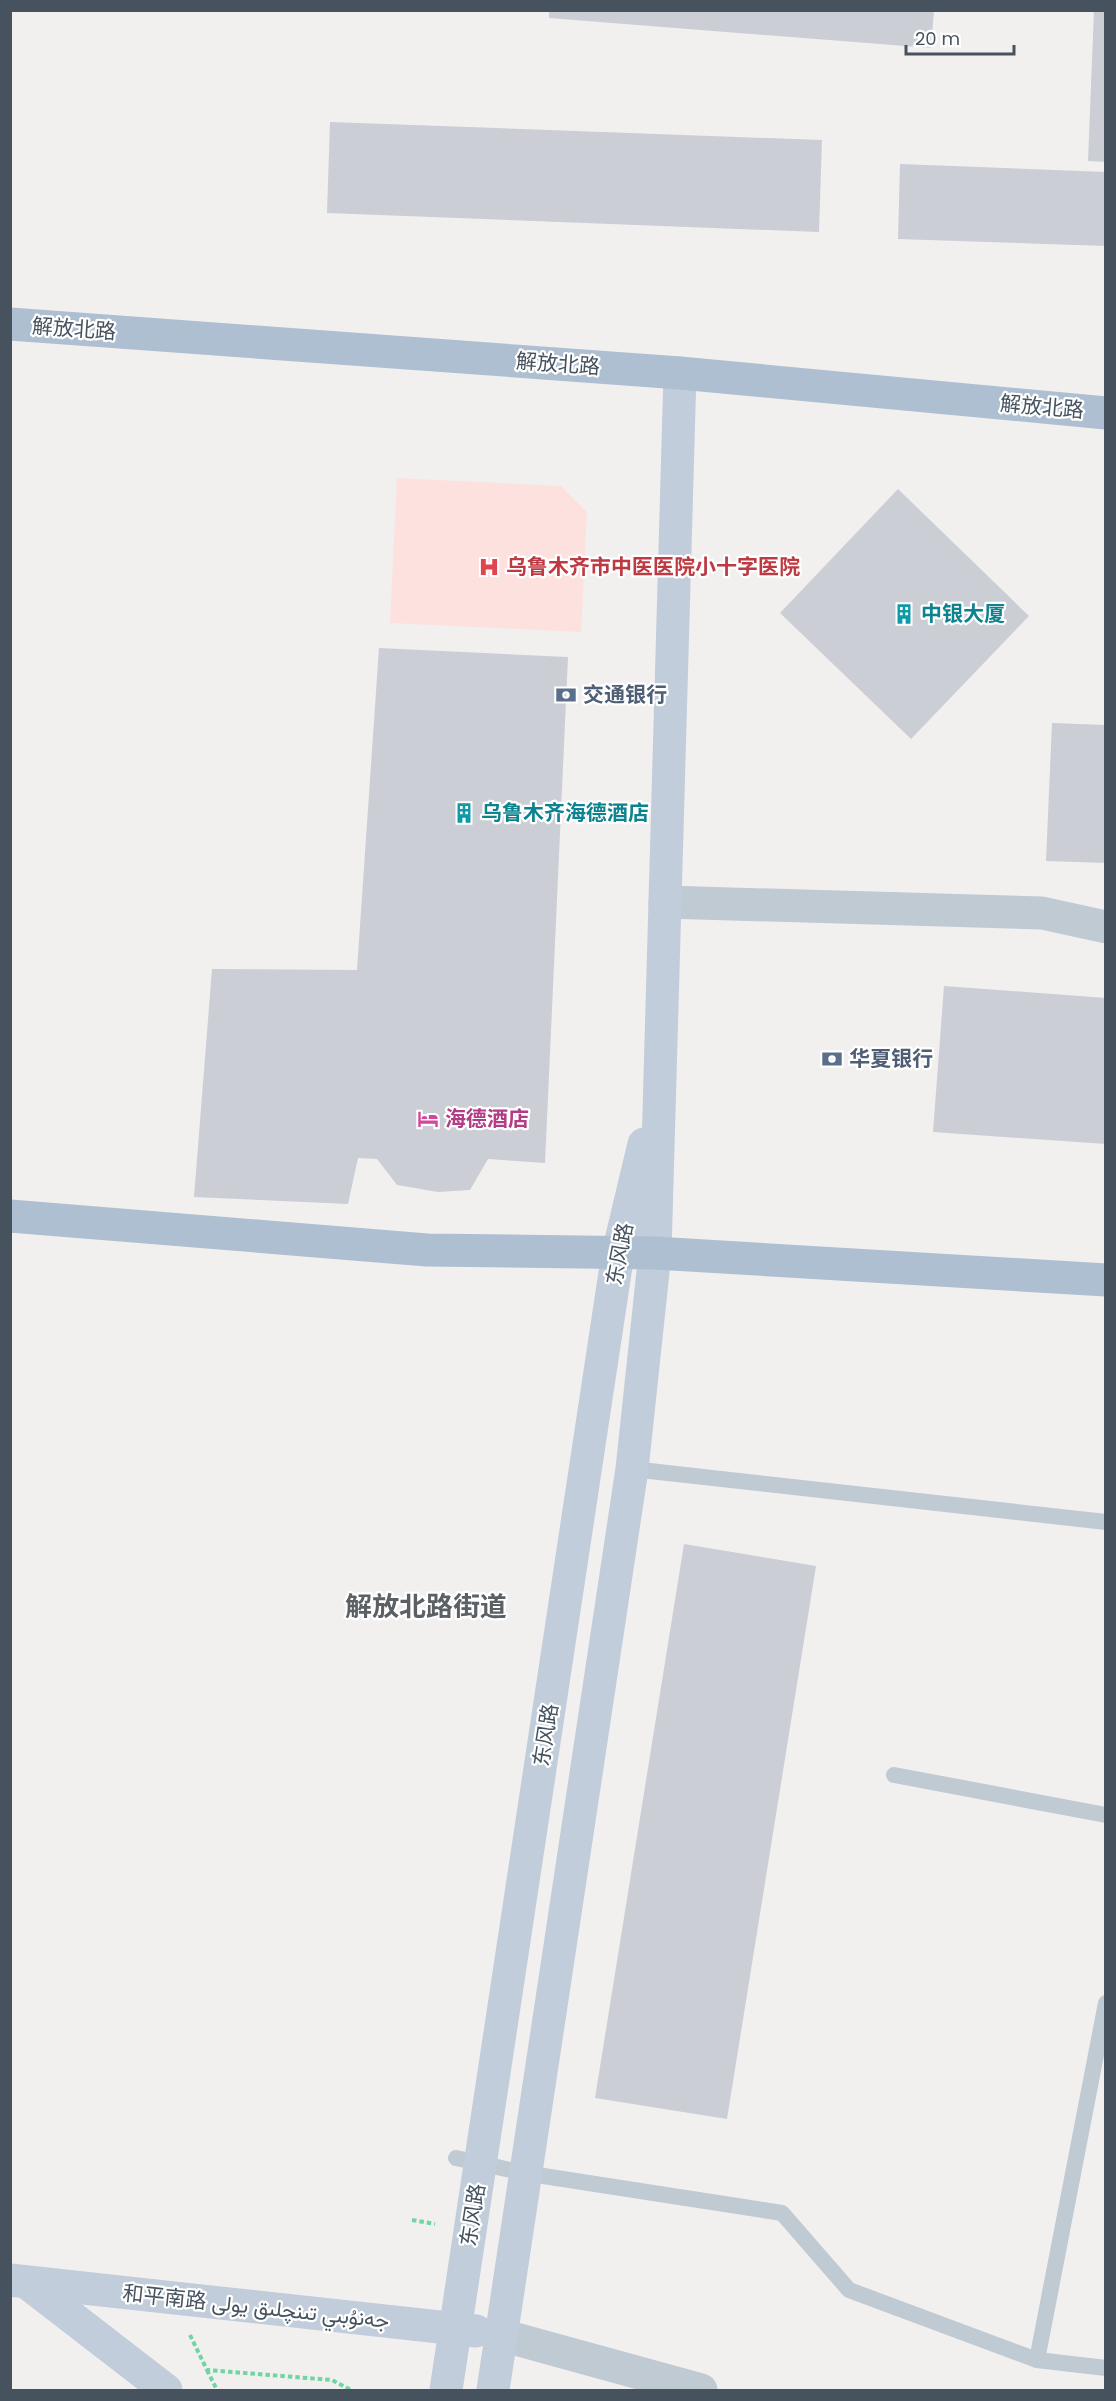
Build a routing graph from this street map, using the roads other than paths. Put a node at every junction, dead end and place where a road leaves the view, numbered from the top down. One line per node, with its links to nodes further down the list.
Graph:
1 (10, 324): 2 (main road, 解放北路)
2 (680, 373): 3 (main road, 解放北路); 4 (main road)
3 (1106, 413)
4 (665, 902): 5 (street); 6 (main road)
5 (1106, 927)
6 (660, 1081): 8 (main road, 东风路); 9 (main road, 东风路)
7 (10, 1216): 8 (main road)
8 (618, 1253): 9 (main road); 16 (main road, 东风路)
9 (655, 1253): 10 (main road); 11 (main road, 东风路)
10 (1106, 1280)
11 (632, 1469): 12 (lane); 17 (main road, 东风路)
12 (1106, 1522)
13 (894, 1775): 14 (lane)
14 (1106, 1815)
15 (1106, 2003): 21 (lane)
16 (469, 2160): 17 (lane); 19 (main road, 东风路)
17 (524, 2174): 20 (main road, 东风路); 21 (lane)
18 (18, 2281): 19 (main road, 和平南路 جەنۇبىي تىنچلىق يولى); 23 (main road)
19 (455, 2329): 20 (main road, 和平南路 جەنۇبىي تىنچلىق يولى); 24 (main road, 东风路)
20 (501, 2335): 25 (main road, 东风路); 26 (street)
21 (1037, 2360): 22 (lane)
22 (1106, 2368)
23 (166, 2391)
24 (446, 2391)
25 (493, 2391)
26 (701, 2391)

